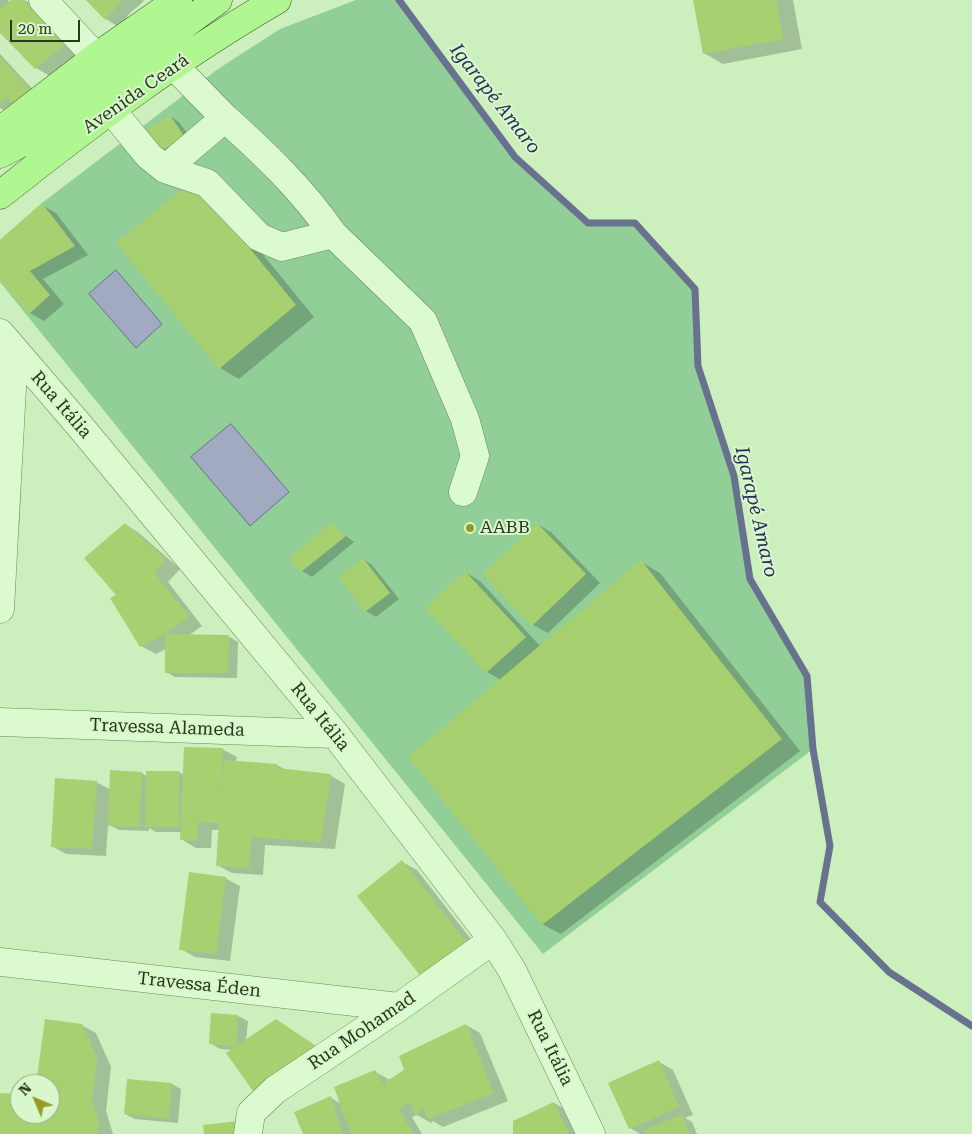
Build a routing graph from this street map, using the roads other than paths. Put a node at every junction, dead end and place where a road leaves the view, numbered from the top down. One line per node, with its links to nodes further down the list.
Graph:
1 (43, 0): 5 (street)
2 (178, 0): 5 (main road)
3 (218, 0): 9 (main road)
4 (277, 0): 6 (main road, Avenida Ceará)
5 (96, 57): 9 (main road)
6 (174, 66): 7 (main road, Avenida Ceará); 8 (street)
7 (112, 111): 10 (street); 11 (main road, Avenida Ceará)
8 (225, 118): 10 (street); 12 (street)
9 (7, 142)
10 (165, 169): 12 (street)
11 (0, 194)
12 (333, 234): 14 (street)
13 (7, 342): 15 (street); 17 (street, Rua Itália)
14 (463, 492)
15 (0, 608)
16 (0, 722): 17 (street, Travessa Alameda)
17 (334, 734): 18 (street, Rua Itália)
18 (494, 940): 20 (street, Rua Mohamad); 22 (street, Rua Itália)
19 (0, 962): 20 (street, Travessa Éden)
20 (399, 1007): 21 (street, Rua Mohamad)
21 (248, 1134)
22 (591, 1134)

